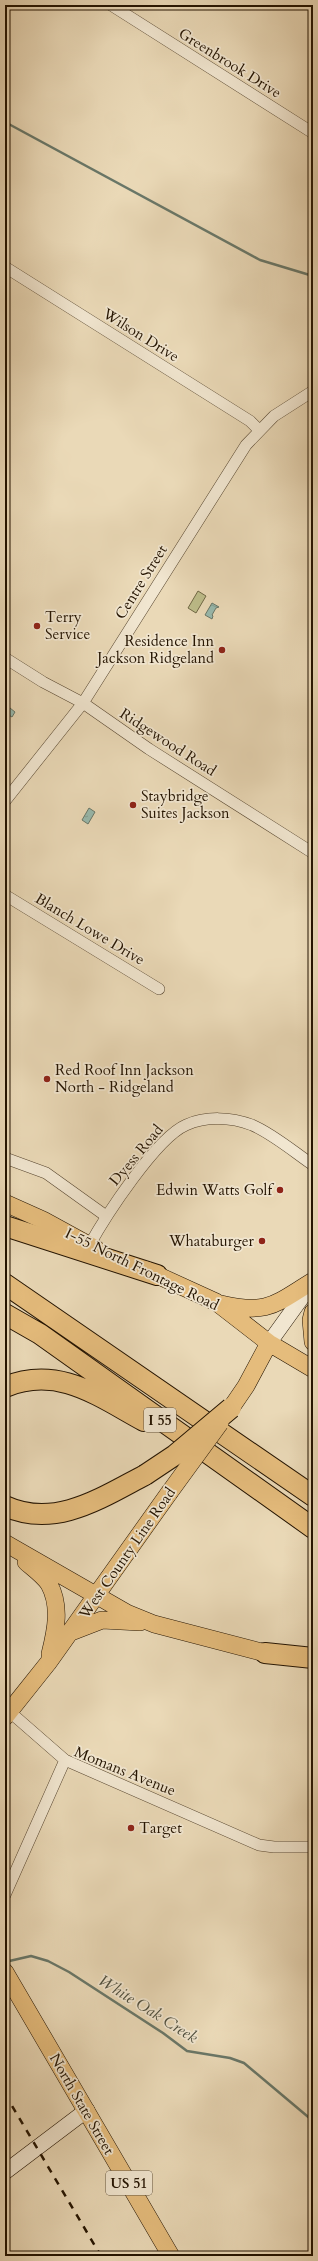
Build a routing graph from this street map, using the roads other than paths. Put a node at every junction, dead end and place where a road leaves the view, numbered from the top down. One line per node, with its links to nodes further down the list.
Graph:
1 (111, 5): 2 (street, Greenbrook Drive)
2 (312, 130)
3 (5, 267): 5 (street, Wilson Drive)
4 (313, 391): 5 (street, Centre Street)
5 (259, 430): 7 (street, Centre Street)
6 (5, 658): 7 (street, Ridgewood Road)
7 (82, 703): 8 (street, Centre Street); 9 (street, Ridgewood Road)
8 (5, 801)
9 (313, 853)
10 (5, 896): 11 (street, Blanch Lowe Drive)
11 (159, 989)
12 (5, 1158): 15 (street)
13 (313, 1165): 15 (street, Dyess Road)
14 (5, 1203): 17 (main road, I-55 North Frontage Road)
15 (106, 1216): 17 (street, Dyess Road)
16 (5, 1226): 18 (highway)
17 (89, 1246): 18 (main road, I-55 North Frontage Road)
18 (157, 1275): 21 (main road, I-55 North Frontage Road)
19 (313, 1281): 21 (main road); 25 (street)
20 (5, 1284): 30 (highway, I 55)
21 (216, 1302): 25 (main road, I-55 North Frontage Road)
22 (313, 1312): 24 (main road)
23 (5, 1314): 29 (highway, I 55)
24 (313, 1342)
25 (269, 1343): 26 (main road, I-55 North Frontage Road); 28 (main road, West County Line Road)
26 (313, 1369)
27 (5, 1387): 29 (highway)
28 (231, 1408): 31 (highway, bridge); 34 (main road, West County Line Road, bridge)
29 (184, 1438): 32 (highway, I 55)
30 (313, 1496)
31 (5, 1506)
32 (313, 1528)
33 (8, 1545): 34 (main road); 39 (main road)
34 (97, 1594): 35 (main road); 36 (main road, West County Line Road)
35 (154, 1624): 36 (main road); 37 (main road)
36 (71, 1632): 39 (main road, West County Line Road)
37 (265, 1653): 38 (highway); 40 (street)
38 (313, 1658)
39 (48, 1662): 41 (main road, West County Line Road)
40 (313, 1667)
41 (8, 1714): 42 (street)
42 (64, 1760): 43 (street, Momans Avenue); 44 (street, Momans Avenue)
43 (313, 1847)
44 (5, 1895)
45 (7, 1977): 46 (main road, North State Street / US 51)
46 (87, 2110): 47 (street); 48 (main road, North State Street / US 51)
47 (5, 2172)
48 (171, 2256)

